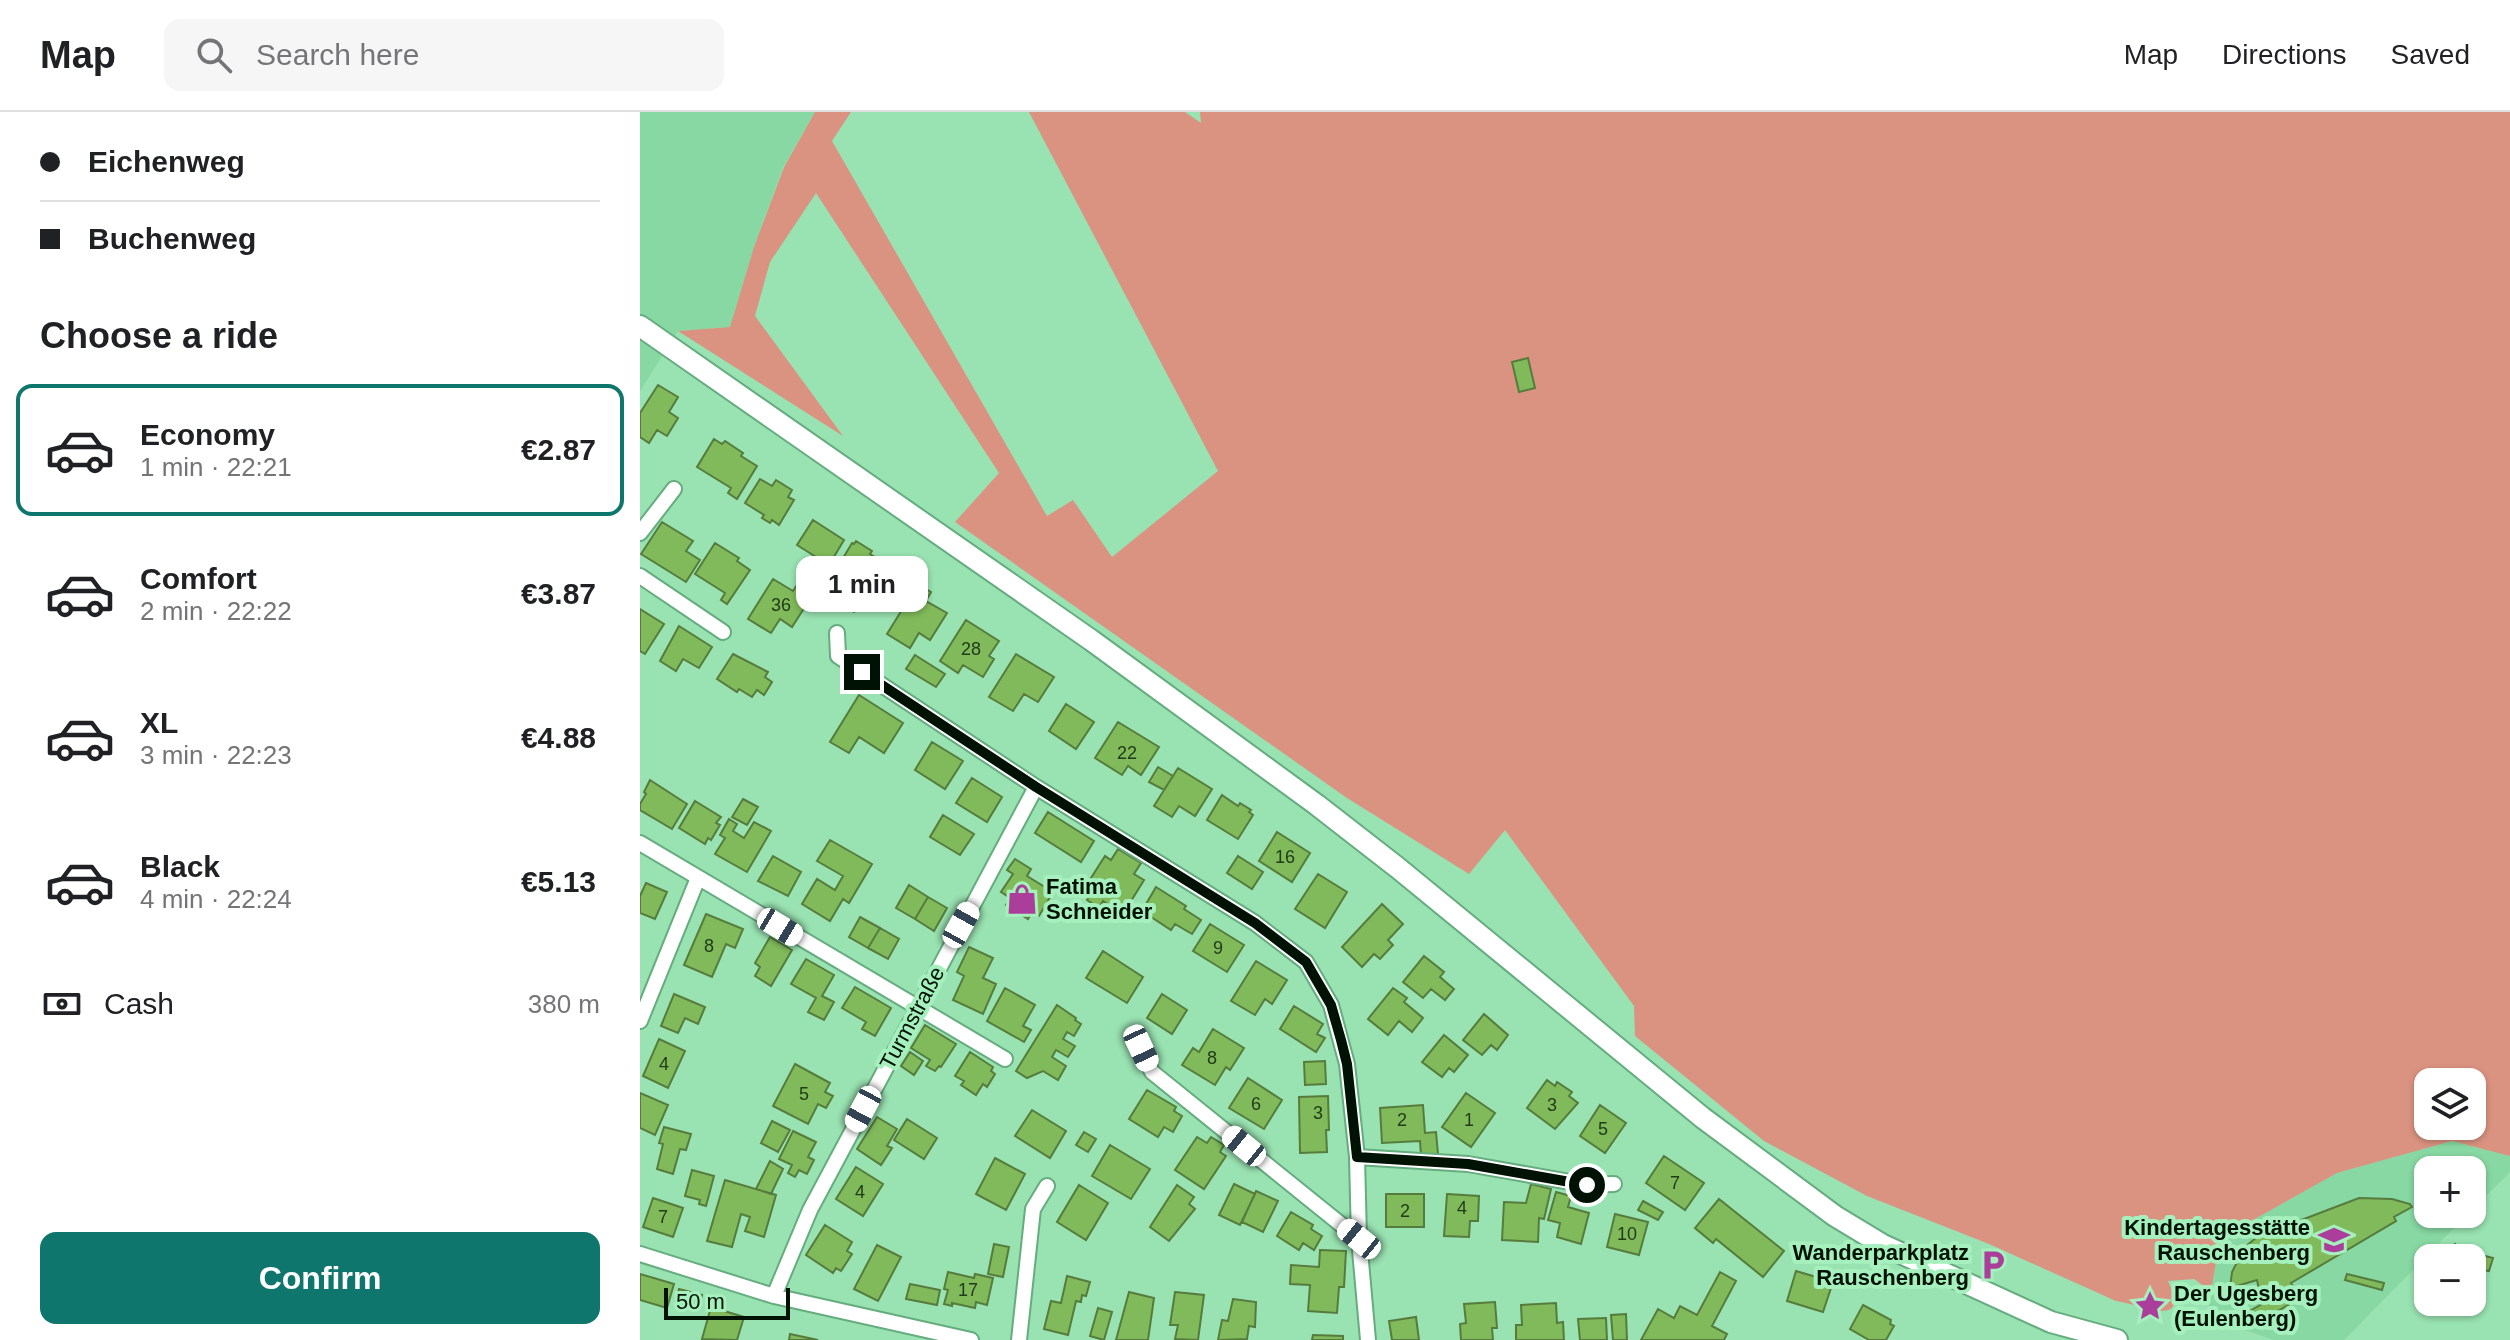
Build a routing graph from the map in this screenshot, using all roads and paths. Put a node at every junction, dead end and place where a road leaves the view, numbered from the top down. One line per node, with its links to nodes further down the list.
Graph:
1 (640, 326): 23 (main road)
2 (674, 489): 3 (street)
3 (640, 533)
4 (640, 576): 5 (street)
5 (723, 632)
6 (837, 633): 7 (street)
7 (1036, 787): 10 (street, Turmstraße); 14 (street)
8 (640, 843): 9 (street)
9 (698, 878): 10 (street); 11 (street)
10 (916, 1009): 13 (street); 19 (street, Turmstraße)
11 (640, 1021)
12 (1141, 1048): 17 (street)
13 (1005, 1059)
14 (1357, 1157): 15 (street); 17 (street)
15 (1614, 1184)
16 (1047, 1186): 21 (street)
17 (1359, 1239): 22 (street)
18 (640, 1254): 19 (street)
19 (774, 1296): 20 (street)
20 (971, 1340)
21 (1019, 1340)
22 (1368, 1340)
23 (2117, 1340)

